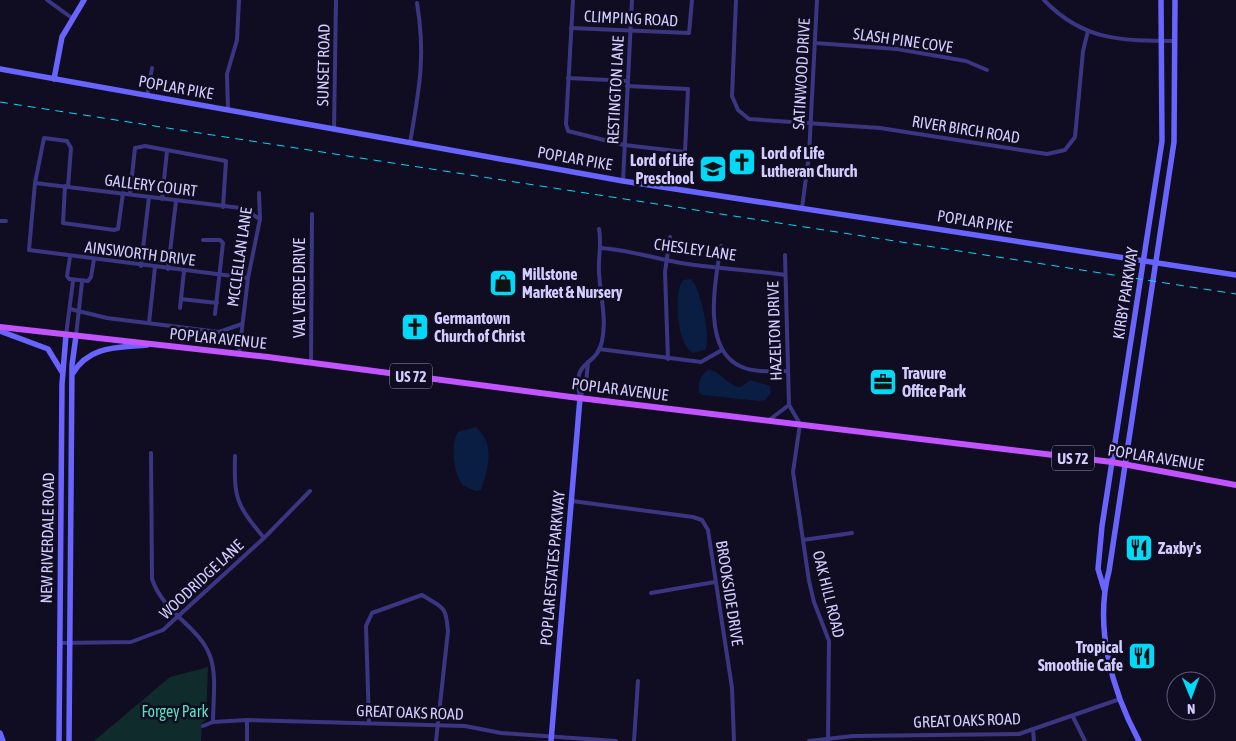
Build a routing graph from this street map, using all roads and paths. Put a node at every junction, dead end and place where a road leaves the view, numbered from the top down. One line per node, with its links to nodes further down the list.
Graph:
1 (47, 0): 14 (street)
2 (84, 0): 14 (main road)
3 (239, 0): 28 (street)
4 (336, 0): 30 (street, SUNSET ROAD)
5 (573, 0): 15 (street)
6 (632, 0): 16 (street, RESTINGTON LANE)
7 (692, 0): 16 (street, CLIMPING ROAD)
8 (736, 0): 29 (street, RIVER BIRCH ROAD)
9 (817, 0): 20 (street, SATINWOOD DRIVE)
10 (1044, 0): 17 (street)
11 (1162, 0): 18 (main road, KIRBY PARKWAY)
12 (1175, 0): 19 (main road, KIRBY PARKWAY)
13 (417, 3): 31 (street)
14 (72, 18): 25 (main road)
15 (571, 28): 16 (street, CLIMPING ROAD); 24 (street)
16 (630, 30): 26 (street, RESTINGTON LANE)
17 (1088, 31): 18 (street); 29 (street, RIVER BIRCH ROAD)
18 (1162, 41): 19 (street); 58 (main road, KIRBY PARKWAY)
19 (1175, 41): 59 (main road, KIRBY PARKWAY)
20 (815, 43): 23 (street, SLASH PINE COVE); 29 (street, SATINWOOD DRIVE)
21 (152, 68): 27 (street)
22 (0, 69): 25 (main road, POPLAR PIKE)
23 (987, 70)
24 (568, 78): 26 (street); 32 (street)
25 (54, 79): 27 (main road, POPLAR PIKE)
26 (627, 84): 32 (street, RESTINGTON LANE); 32 (street)
27 (147, 96): 28 (main road, POPLAR PIKE)
28 (228, 110): 30 (main road, POPLAR PIKE)
29 (811, 123): 44 (street, SATINWOOD DRIVE)
30 (334, 130): 31 (main road, POPLAR PIKE)
31 (410, 143): 34 (main road, POPLAR PIKE)
32 (624, 145): 34 (street, RESTINGTON LANE)
33 (167, 151): 39 (street); 41 (street); 43 (street)
34 (623, 181): 44 (main road, POPLAR PIKE)
35 (35, 183): 36 (street, GALLERY COURT); 36 (street); 55 (street, AINSWORTH DRIVE)
36 (67, 186): 37 (street, GALLERY COURT); 37 (street)
37 (123, 193): 39 (street, GALLERY COURT)
38 (259, 193): 46 (street, MCCLELLAN LANE)
39 (130, 194): 40 (street, GALLERY COURT)
40 (149, 197): 41 (street, GALLERY COURT); 60 (street)
41 (162, 199): 42 (street, GALLERY COURT)
42 (176, 201): 43 (street, GALLERY COURT); 63 (street)
43 (223, 207): 46 (street, GALLERY COURT)
44 (802, 208): 58 (main road, POPLAR PIKE)
45 (312, 214): 89 (street, VAL VERDE DRIVE)
46 (260, 219): 68 (street, MCCLELLAN LANE)
47 (0, 220): 48 (street)
48 (6, 221)
49 (599, 229): 53 (street)
50 (670, 237): 57 (street)
51 (203, 240): 67 (street)
52 (721, 246): 61 (street)
53 (600, 248): 57 (street, CHESLEY LANE); 84 (street)
54 (785, 256): 65 (street, HAZELTON DRIVE)
55 (70, 257): 56 (street, AINSWORTH DRIVE); 69 (street)
56 (94, 260): 60 (street, AINSWORTH DRIVE); 70 (street)
57 (666, 260): 61 (street, CHESLEY LANE); 87 (street)
58 (1144, 261): 59 (main road, POPLAR PIKE); 99 (main road, KIRBY PARKWAY)
59 (1155, 263): 66 (main road, POPLAR PIKE); 100 (main road, KIRBY PARKWAY)
60 (141, 266): 62 (street, AINSWORTH DRIVE)
61 (717, 267): 65 (street, CHESLEY LANE); 85 (street)
62 (155, 268): 63 (street, AINSWORTH DRIVE); 77 (street)
63 (168, 269): 64 (street, AINSWORTH DRIVE)
64 (184, 271): 67 (street, AINSWORTH DRIVE); 71 (street)
65 (785, 275): 90 (street, HAZELTON DRIVE)
66 (1236, 275)
67 (220, 276): 68 (street, AINSWORTH DRIVE); 72 (street)
68 (248, 278): 78 (street, MCCLELLAN LANE)
69 (73, 281): 70 (street); 74 (street)
70 (82, 282): 75 (street)
71 (181, 298): 72 (street); 73 (street)
72 (216, 303): 76 (street)
73 (180, 308)
74 (70, 309): 75 (street); 81 (street)
75 (78, 310): 77 (street); 82 (street)
76 (215, 314)
77 (149, 323): 78 (street)
78 (242, 324): 86 (street, MCCLELLAN LANE)
79 (0, 327): 81 (main road, POPLAR AVENUE / US 72)
80 (0, 330): 91 (main road)
81 (66, 335): 82 (main road, POPLAR AVENUE / US 72); 91 (main road, NEW RIVERDALE ROAD)
82 (76, 336): 83 (main road, POPLAR AVENUE / US 72); 92 (main road, NEW RIVERDALE ROAD)
83 (150, 344): 86 (main road, POPLAR AVENUE / US 72); 92 (main road)
84 (599, 350): 87 (street); 88 (street)
85 (722, 350): 87 (street); 90 (street)
86 (239, 354): 89 (main road, POPLAR AVENUE / US 72)
87 (668, 359)
88 (589, 362): 93 (street); 93 (street)
89 (311, 363): 93 (main road, POPLAR AVENUE / US 72)
90 (788, 372): 94 (street, HAZELTON DRIVE)
91 (63, 374): 111 (main road, NEW RIVERDALE ROAD)
92 (72, 374): 112 (main road, NEW RIVERDALE ROAD)
93 (580, 398): 95 (main road, POPLAR AVENUE / US 72); 103 (main road, POPLAR ESTATES PARKWAY)
94 (789, 405): 95 (street); 96 (street, HAZELTON DRIVE)
95 (770, 420): 96 (main road, POPLAR AVENUE / US 72)
96 (800, 424): 99 (main road, POPLAR AVENUE / US 72); 106 (street, OAK HILL ROAD)
97 (151, 453): 110 (street)
98 (235, 456): 105 (street)
99 (1112, 462): 100 (main road, POPLAR AVENUE / US 72); 108 (main road, KIRBY PARKWAY)
100 (1124, 464): 101 (main road, POPLAR AVENUE / US 72); 108 (main road, KIRBY PARKWAY)
101 (1236, 485)
102 (310, 491): 105 (street, WOODRIDGE LANE)
103 (572, 501): 107 (street, BROOKSIDE DRIVE); 125 (main road, POPLAR ESTATES PARKWAY)
104 (852, 533): 106 (street)
105 (264, 538): 110 (street, WOODRIDGE LANE)
106 (803, 540): 127 (street, OAK HILL ROAD)
107 (715, 582): 109 (street); 135 (street, BROOKSIDE DRIVE)
108 (1104, 589): 114 (main road, KIRBY PARKWAY)
109 (651, 592)
110 (178, 619): 112 (street, WOODRIDGE LANE); 117 (street)
111 (60, 643): 112 (street, WOODRIDGE LANE); 129 (main road, NEW RIVERDALE ROAD)
112 (70, 643): 130 (main road, NEW RIVERDALE ROAD)
113 (638, 681): 134 (street)
114 (1120, 699): 115 (street, GREAT OAKS ROAD); 141 (main road, KIRBY PARKWAY)
115 (1073, 717): 121 (street, GREAT OAKS ROAD); 140 (street)
116 (247, 720): 117 (street, GREAT OAKS ROAD); 118 (street, GREAT OAKS ROAD); 131 (street)
117 (213, 722): 120 (street, GREAT OAKS ROAD)
118 (369, 723): 119 (street, GREAT OAKS ROAD); 119 (street)
119 (438, 725): 125 (street, GREAT OAKS ROAD); 132 (street)
120 (203, 726)
121 (1034, 729): 123 (street, GREAT OAKS ROAD); 139 (street)
122 (0, 733): 128 (main road)
123 (1019, 734): 126 (street, GREAT OAKS ROAD); 138 (street)
124 (949, 735): 126 (street, GREAT OAKS ROAD); 127 (street, GREAT OAKS ROAD); 137 (street)
125 (551, 738): 133 (street, GREAT OAKS ROAD)
126 (982, 738)
127 (828, 740): 136 (street, GREAT OAKS ROAD)
128 (3, 741)
129 (59, 741)
130 (69, 741)
131 (247, 741)
132 (436, 741)
133 (616, 741)
134 (634, 741)
135 (734, 741)
136 (809, 741)
137 (949, 741)
138 (1019, 741)
139 (1034, 741)
140 (1085, 741)
141 (1139, 741)

